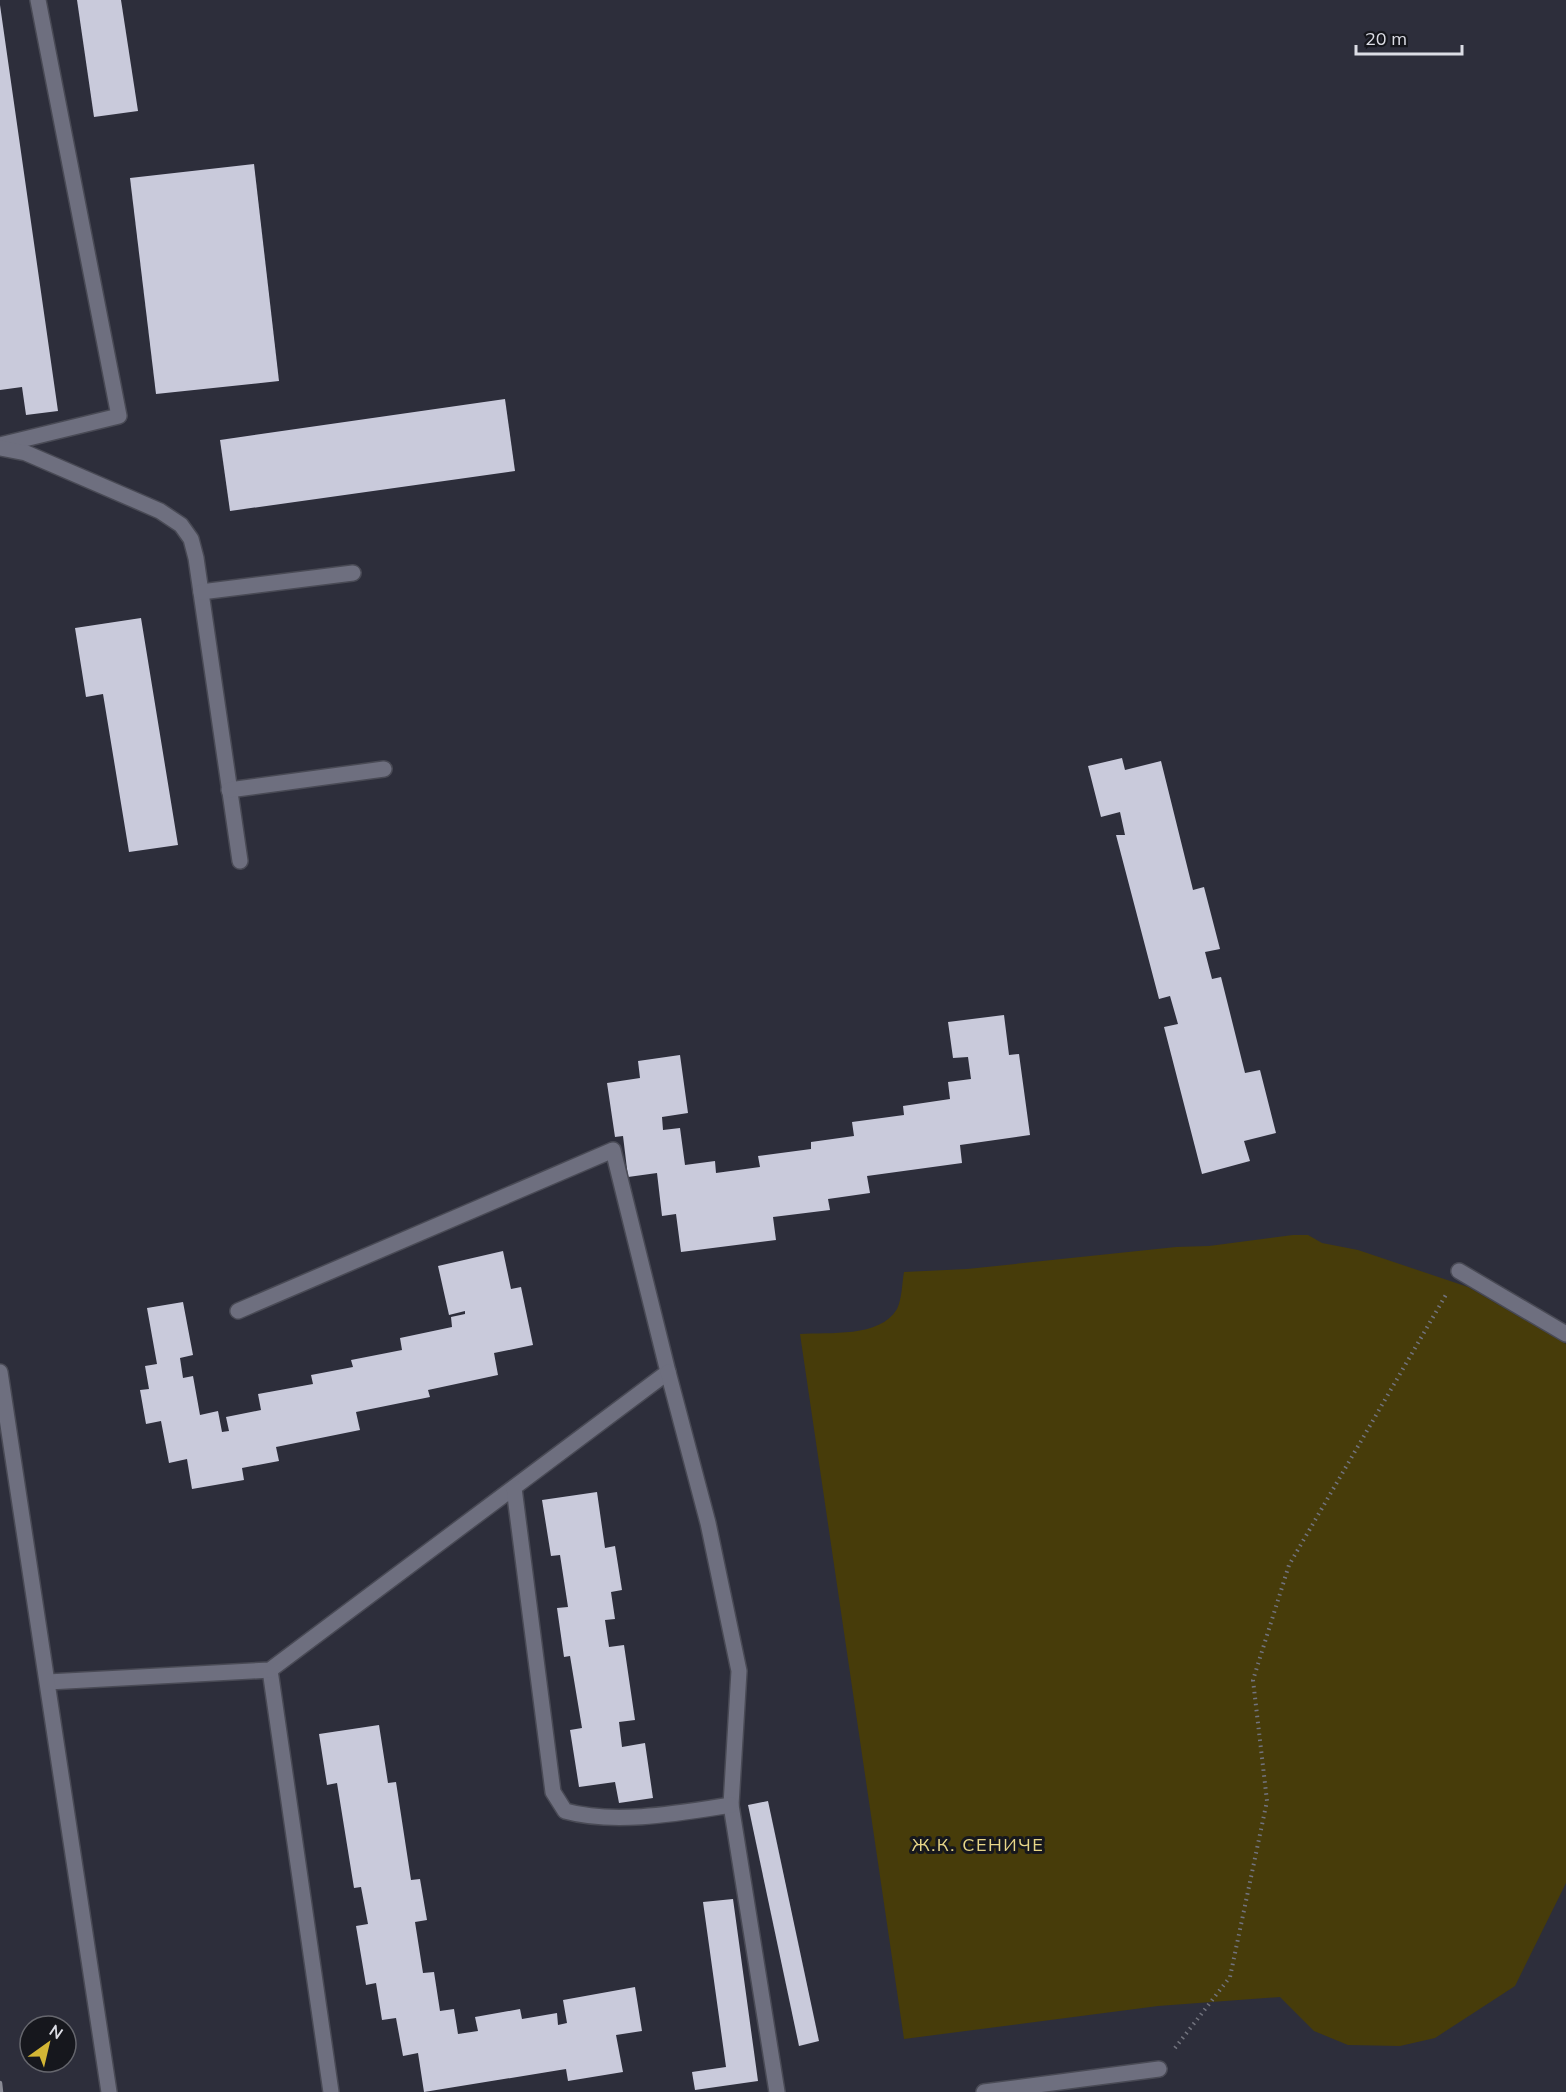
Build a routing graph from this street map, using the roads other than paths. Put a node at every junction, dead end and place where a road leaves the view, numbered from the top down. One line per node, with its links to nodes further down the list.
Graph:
1 (38, 0): 2 (street)
2 (0, 446): 4 (street)
3 (353, 573): 4 (street)
4 (201, 592): 6 (street)
5 (384, 769): 6 (street)
6 (230, 790): 7 (street)
7 (240, 861)
8 (1459, 1271): 10 (street)
9 (238, 1311): 12 (street)
10 (1566, 1334)
11 (0, 1372): 15 (street)
12 (668, 1372): 13 (street); 16 (street)
13 (514, 1488): 14 (street); 16 (street)
14 (270, 1670): 15 (street); 19 (street)
15 (48, 1682): 18 (street)
16 (731, 1805): 20 (street)
17 (1159, 2069): 21 (street)
18 (108, 2092)
19 (331, 2092)
20 (777, 2092)
21 (984, 2092)

